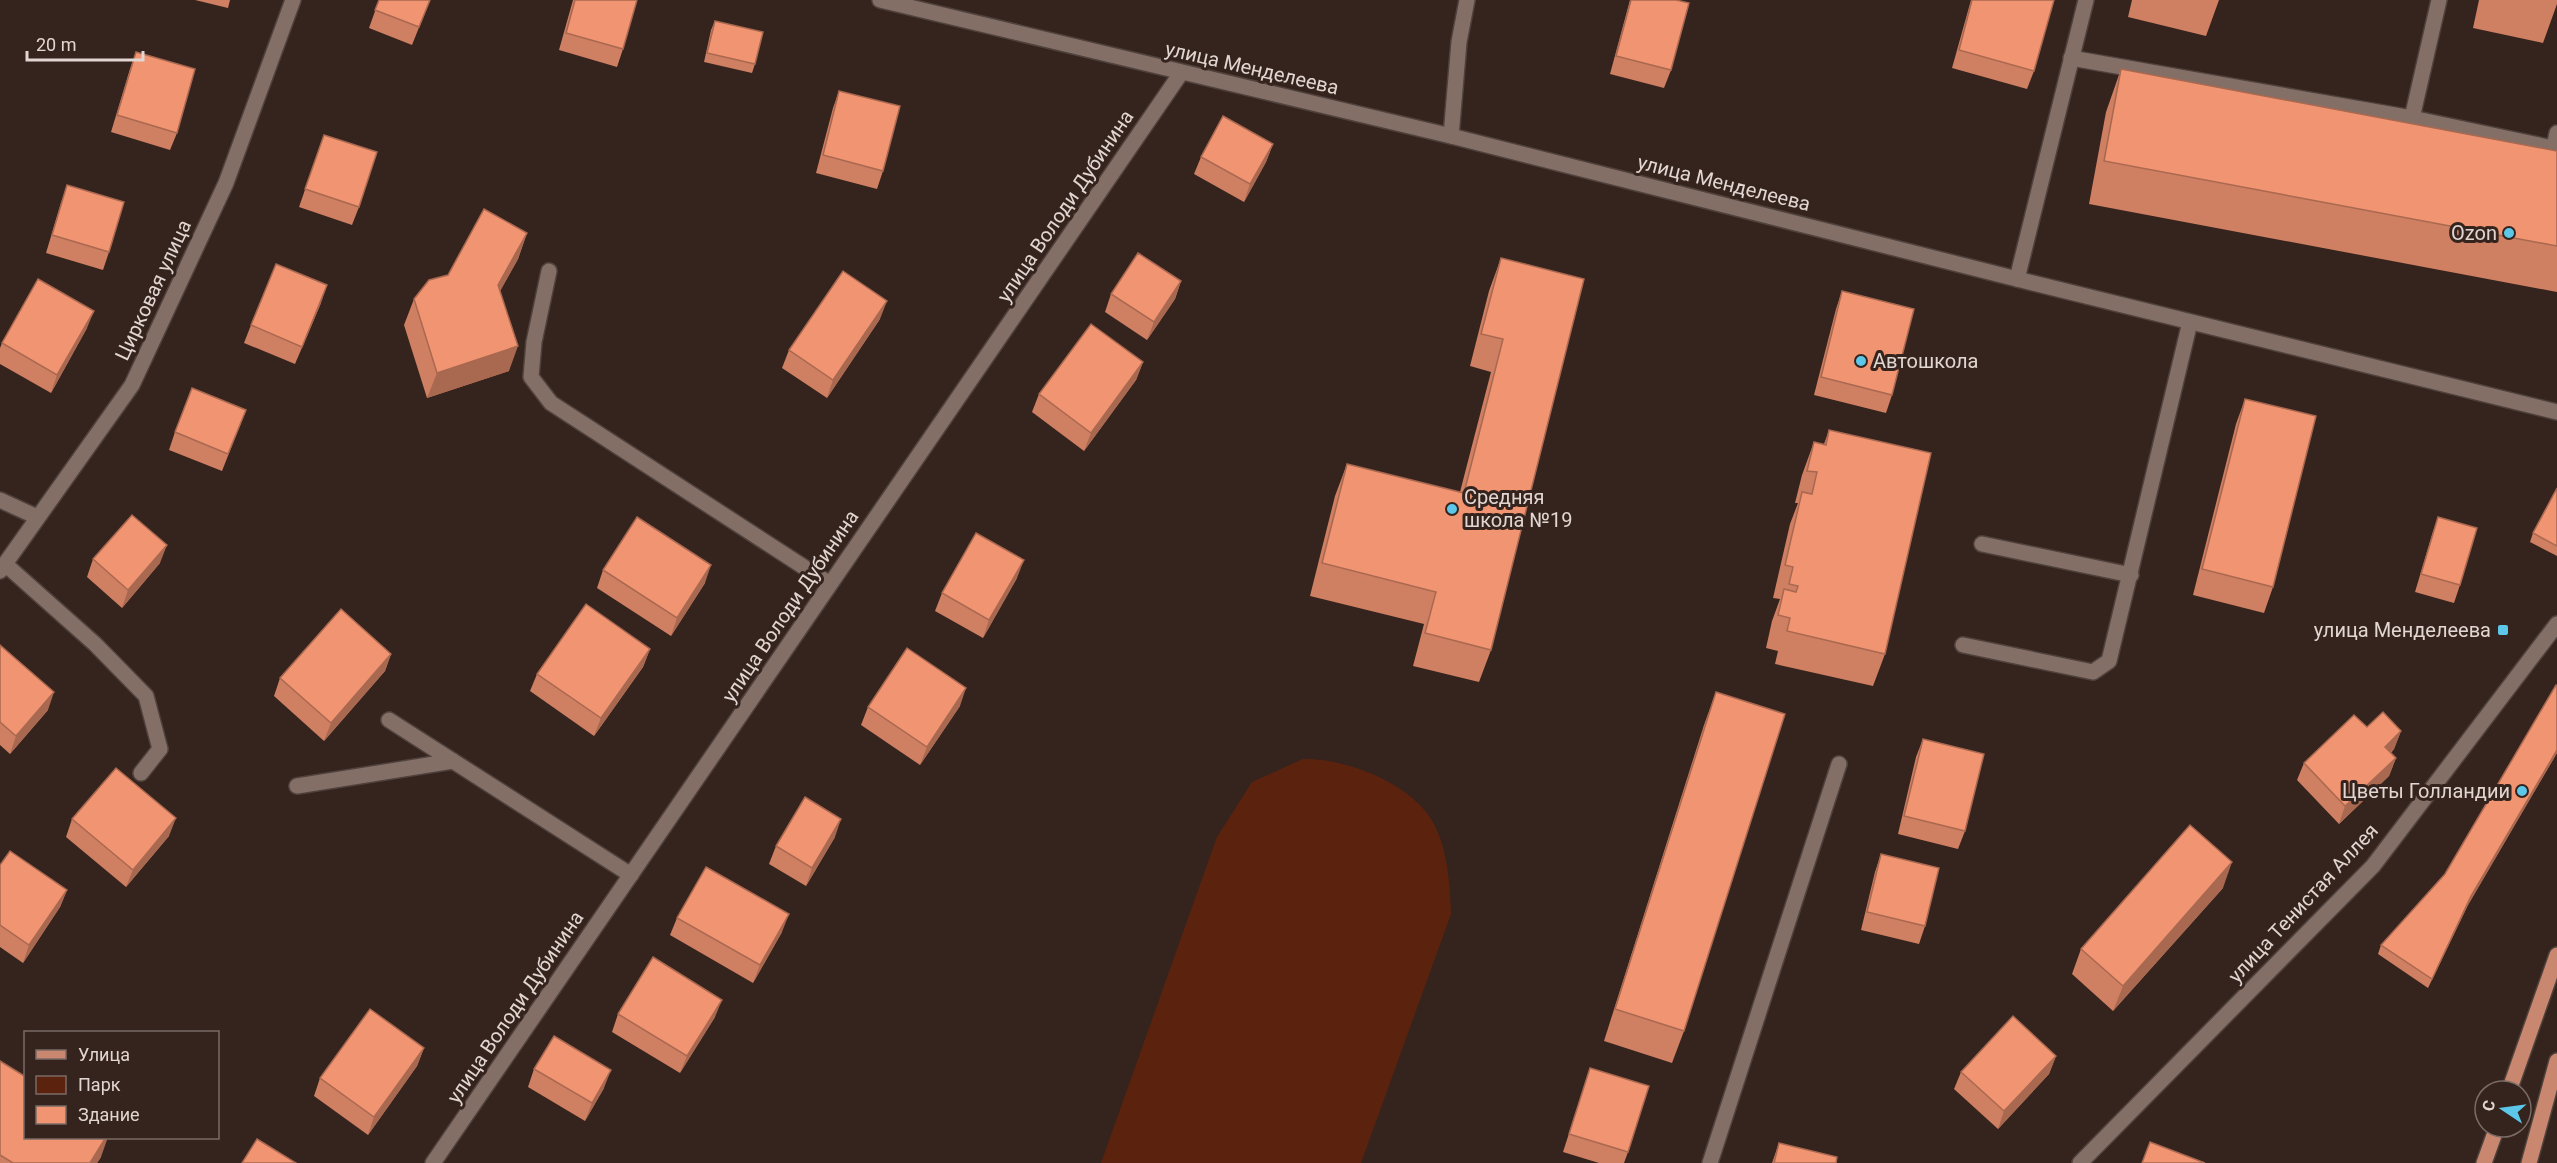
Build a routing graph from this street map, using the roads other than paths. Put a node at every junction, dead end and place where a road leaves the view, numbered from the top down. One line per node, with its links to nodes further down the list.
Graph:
1 (293, 0): 16 (street, Цирковая улица)
2 (880, 0): 7 (street, улица Менделеева)
3 (1467, 0): 9 (street)
4 (2086, 0): 6 (street)
5 (2439, 0): 8 (street)
6 (2072, 58): 8 (street); 12 (street)
7 (1181, 73): 9 (street, улица Менделеева); 20 (street, улица Володи Дубинина)
8 (2412, 118): 10 (street)
9 (1451, 136): 12 (street, улица Менделеева)
10 (2556, 143)
11 (549, 271): 20 (street)
12 (2017, 279): 13 (street, улица Менделеева)
13 (2190, 322): 14 (street, улица Менделеева); 19 (street)
14 (2557, 412)
15 (0, 500): 16 (street)
16 (37, 517): 18 (street, Цирковая улица)
17 (1982, 544): 19 (street)
18 (3, 567): 26 (street)
19 (2131, 575): 22 (street)
20 (830, 584): 28 (street, улица Володи Дубинина)
21 (2557, 624): 35 (street, улица Тенистая Аллея)
22 (1963, 645)
23 (389, 720): 24 (street)
24 (453, 761): 27 (street); 28 (street)
25 (1839, 764): 34 (street)
26 (141, 773)
27 (297, 786)
28 (631, 875): 33 (street, улица Володи Дубинина)
29 (2557, 956): 31 (main road)
30 (2557, 1061): 37 (main road)
31 (2513, 1079)
32 (2493, 1139): 36 (main road)
33 (433, 1163)
34 (1710, 1163)
35 (2080, 1163)
36 (2484, 1163)
37 (2529, 1163)

